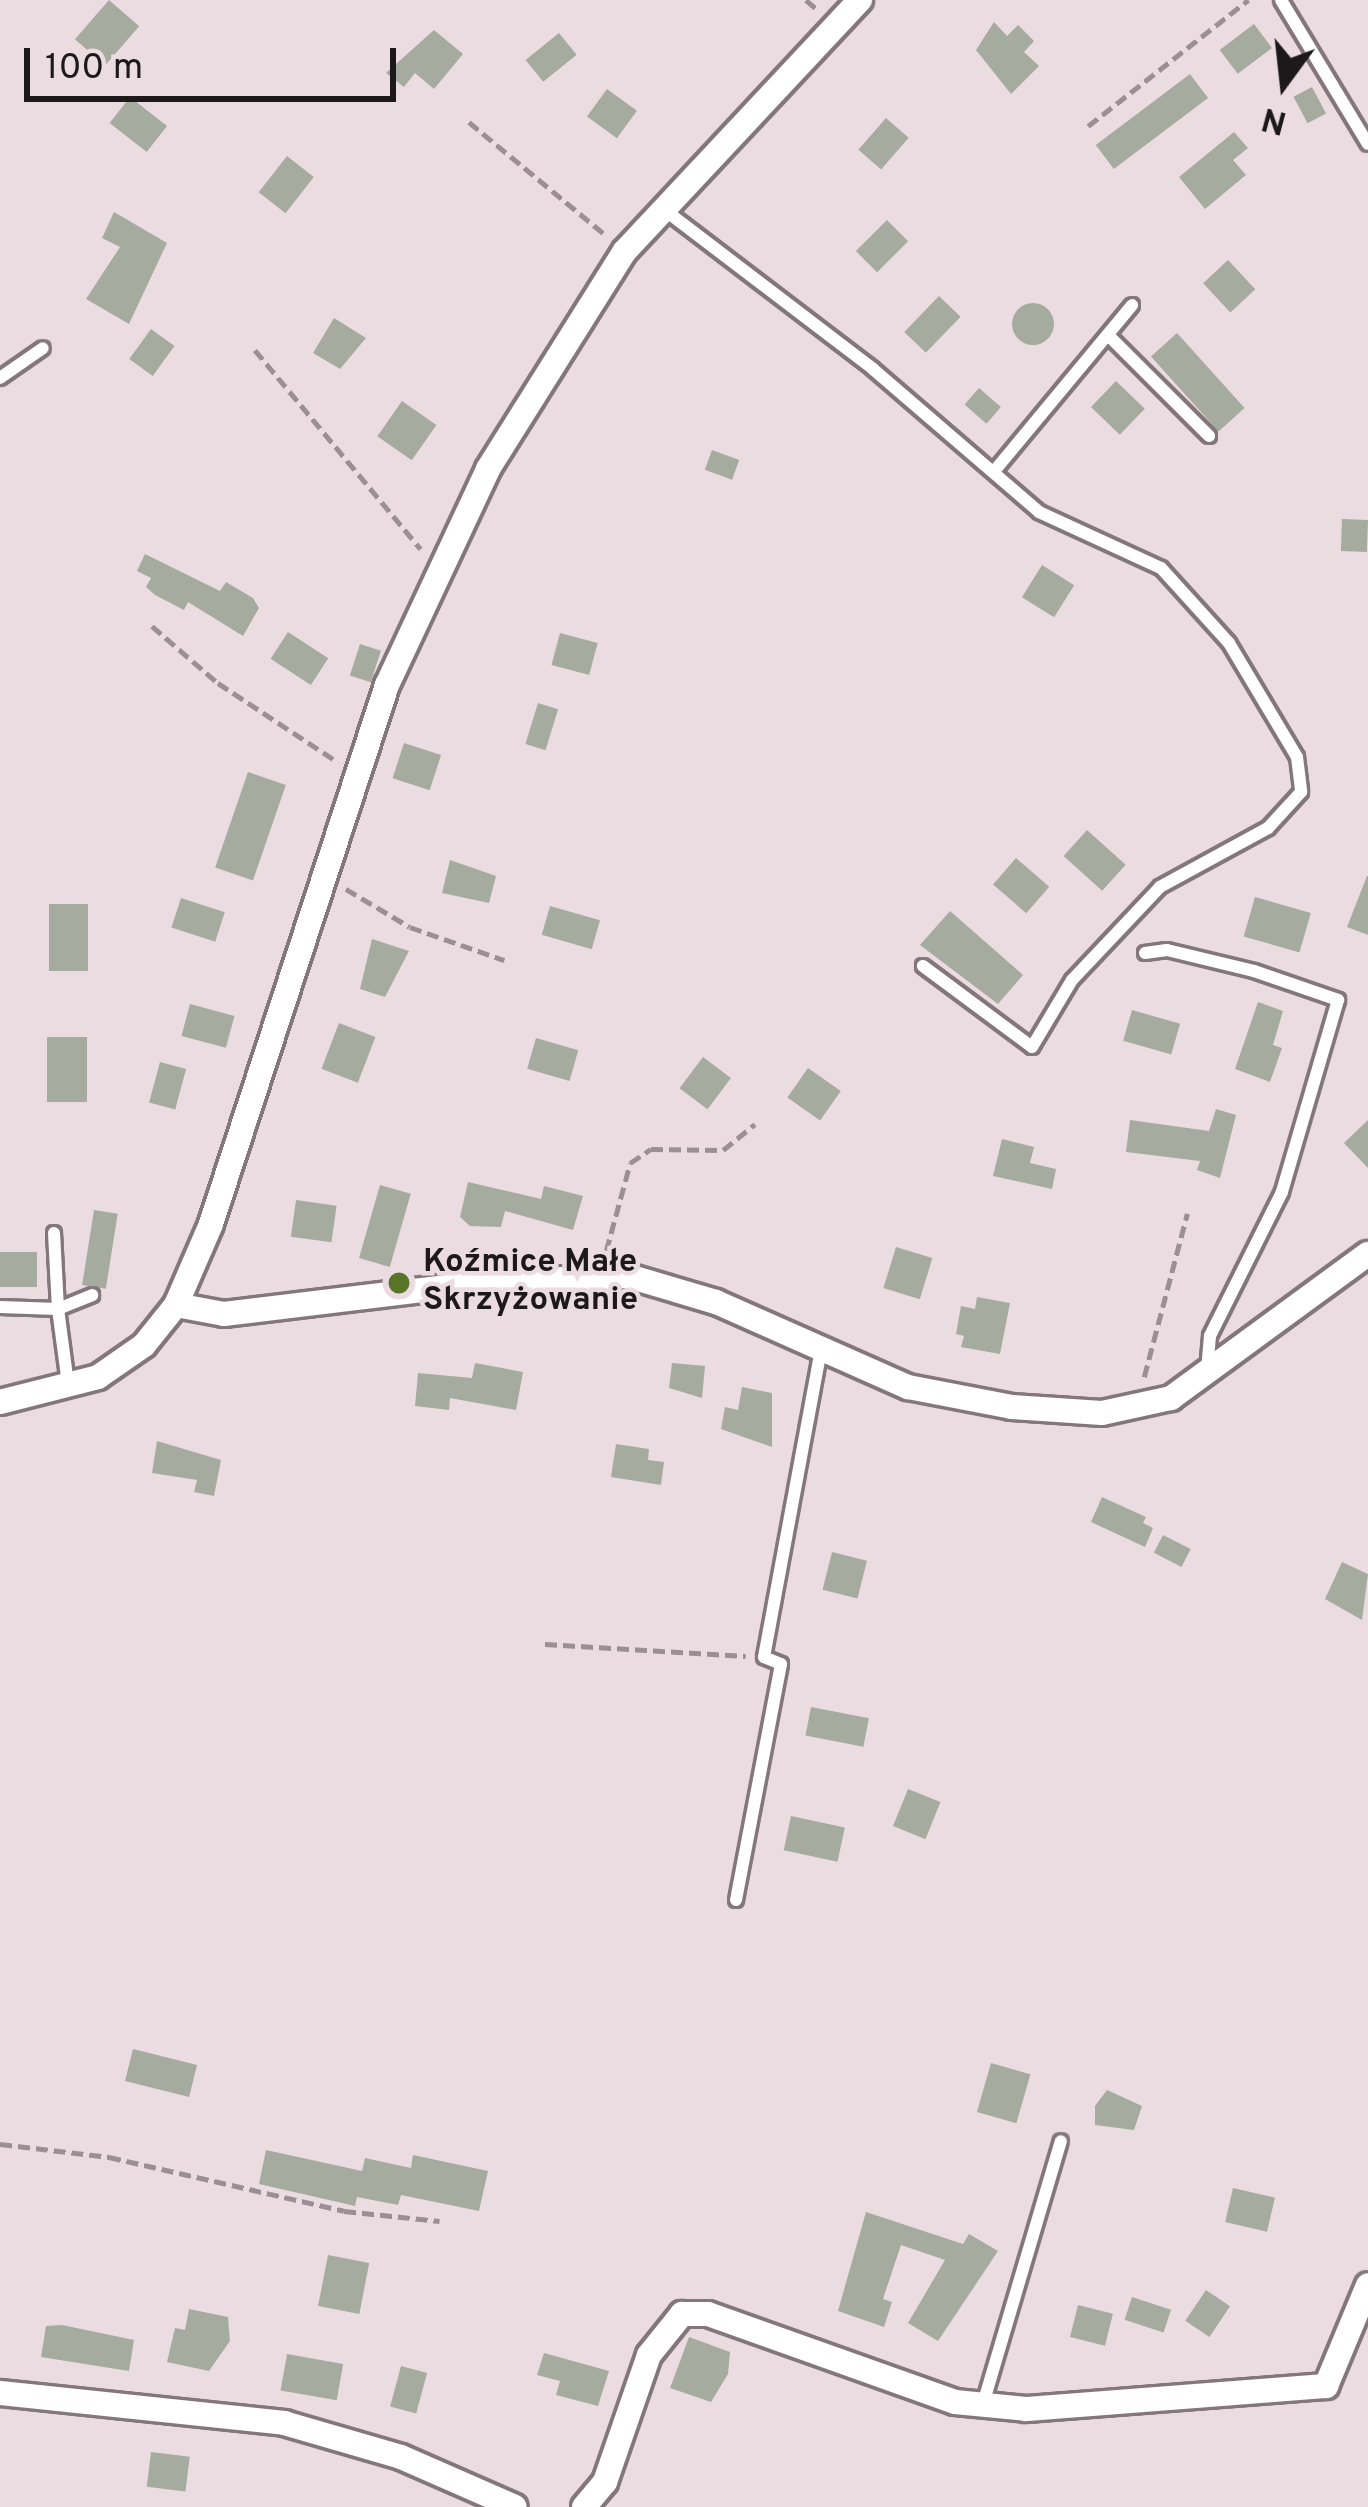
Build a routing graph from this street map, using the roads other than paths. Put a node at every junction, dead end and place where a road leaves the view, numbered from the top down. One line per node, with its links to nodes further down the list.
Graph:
1 (860, 0): 4 (street)
2 (1281, 0): 3 (lane)
3 (1368, 144)
4 (661, 207): 10 (lane); 16 (street)
5 (1132, 305): 6 (lane)
6 (1108, 334): 9 (lane); 10 (lane)
7 (43, 348): 8 (lane)
8 (0, 378)
9 (1209, 436)
10 (996, 470): 12 (lane)
11 (1145, 953): 20 (lane)
12 (923, 967)
13 (54, 1233): 18 (lane)
14 (1368, 1254): 20 (street)
15 (92, 1295): 18 (lane)
16 (176, 1305): 19 (street); 21 (street)
17 (0, 1307): 18 (lane)
18 (58, 1309): 21 (lane)
19 (821, 1350): 20 (street); 23 (lane)
20 (1207, 1373)
21 (68, 1388): 22 (street)
22 (0, 1402)
23 (736, 1900)
24 (1061, 2141): 27 (lane)
25 (1368, 2285): 27 (street)
26 (0, 2392): 28 (street)
27 (982, 2405): 29 (street)
28 (514, 2507)
29 (584, 2507)

